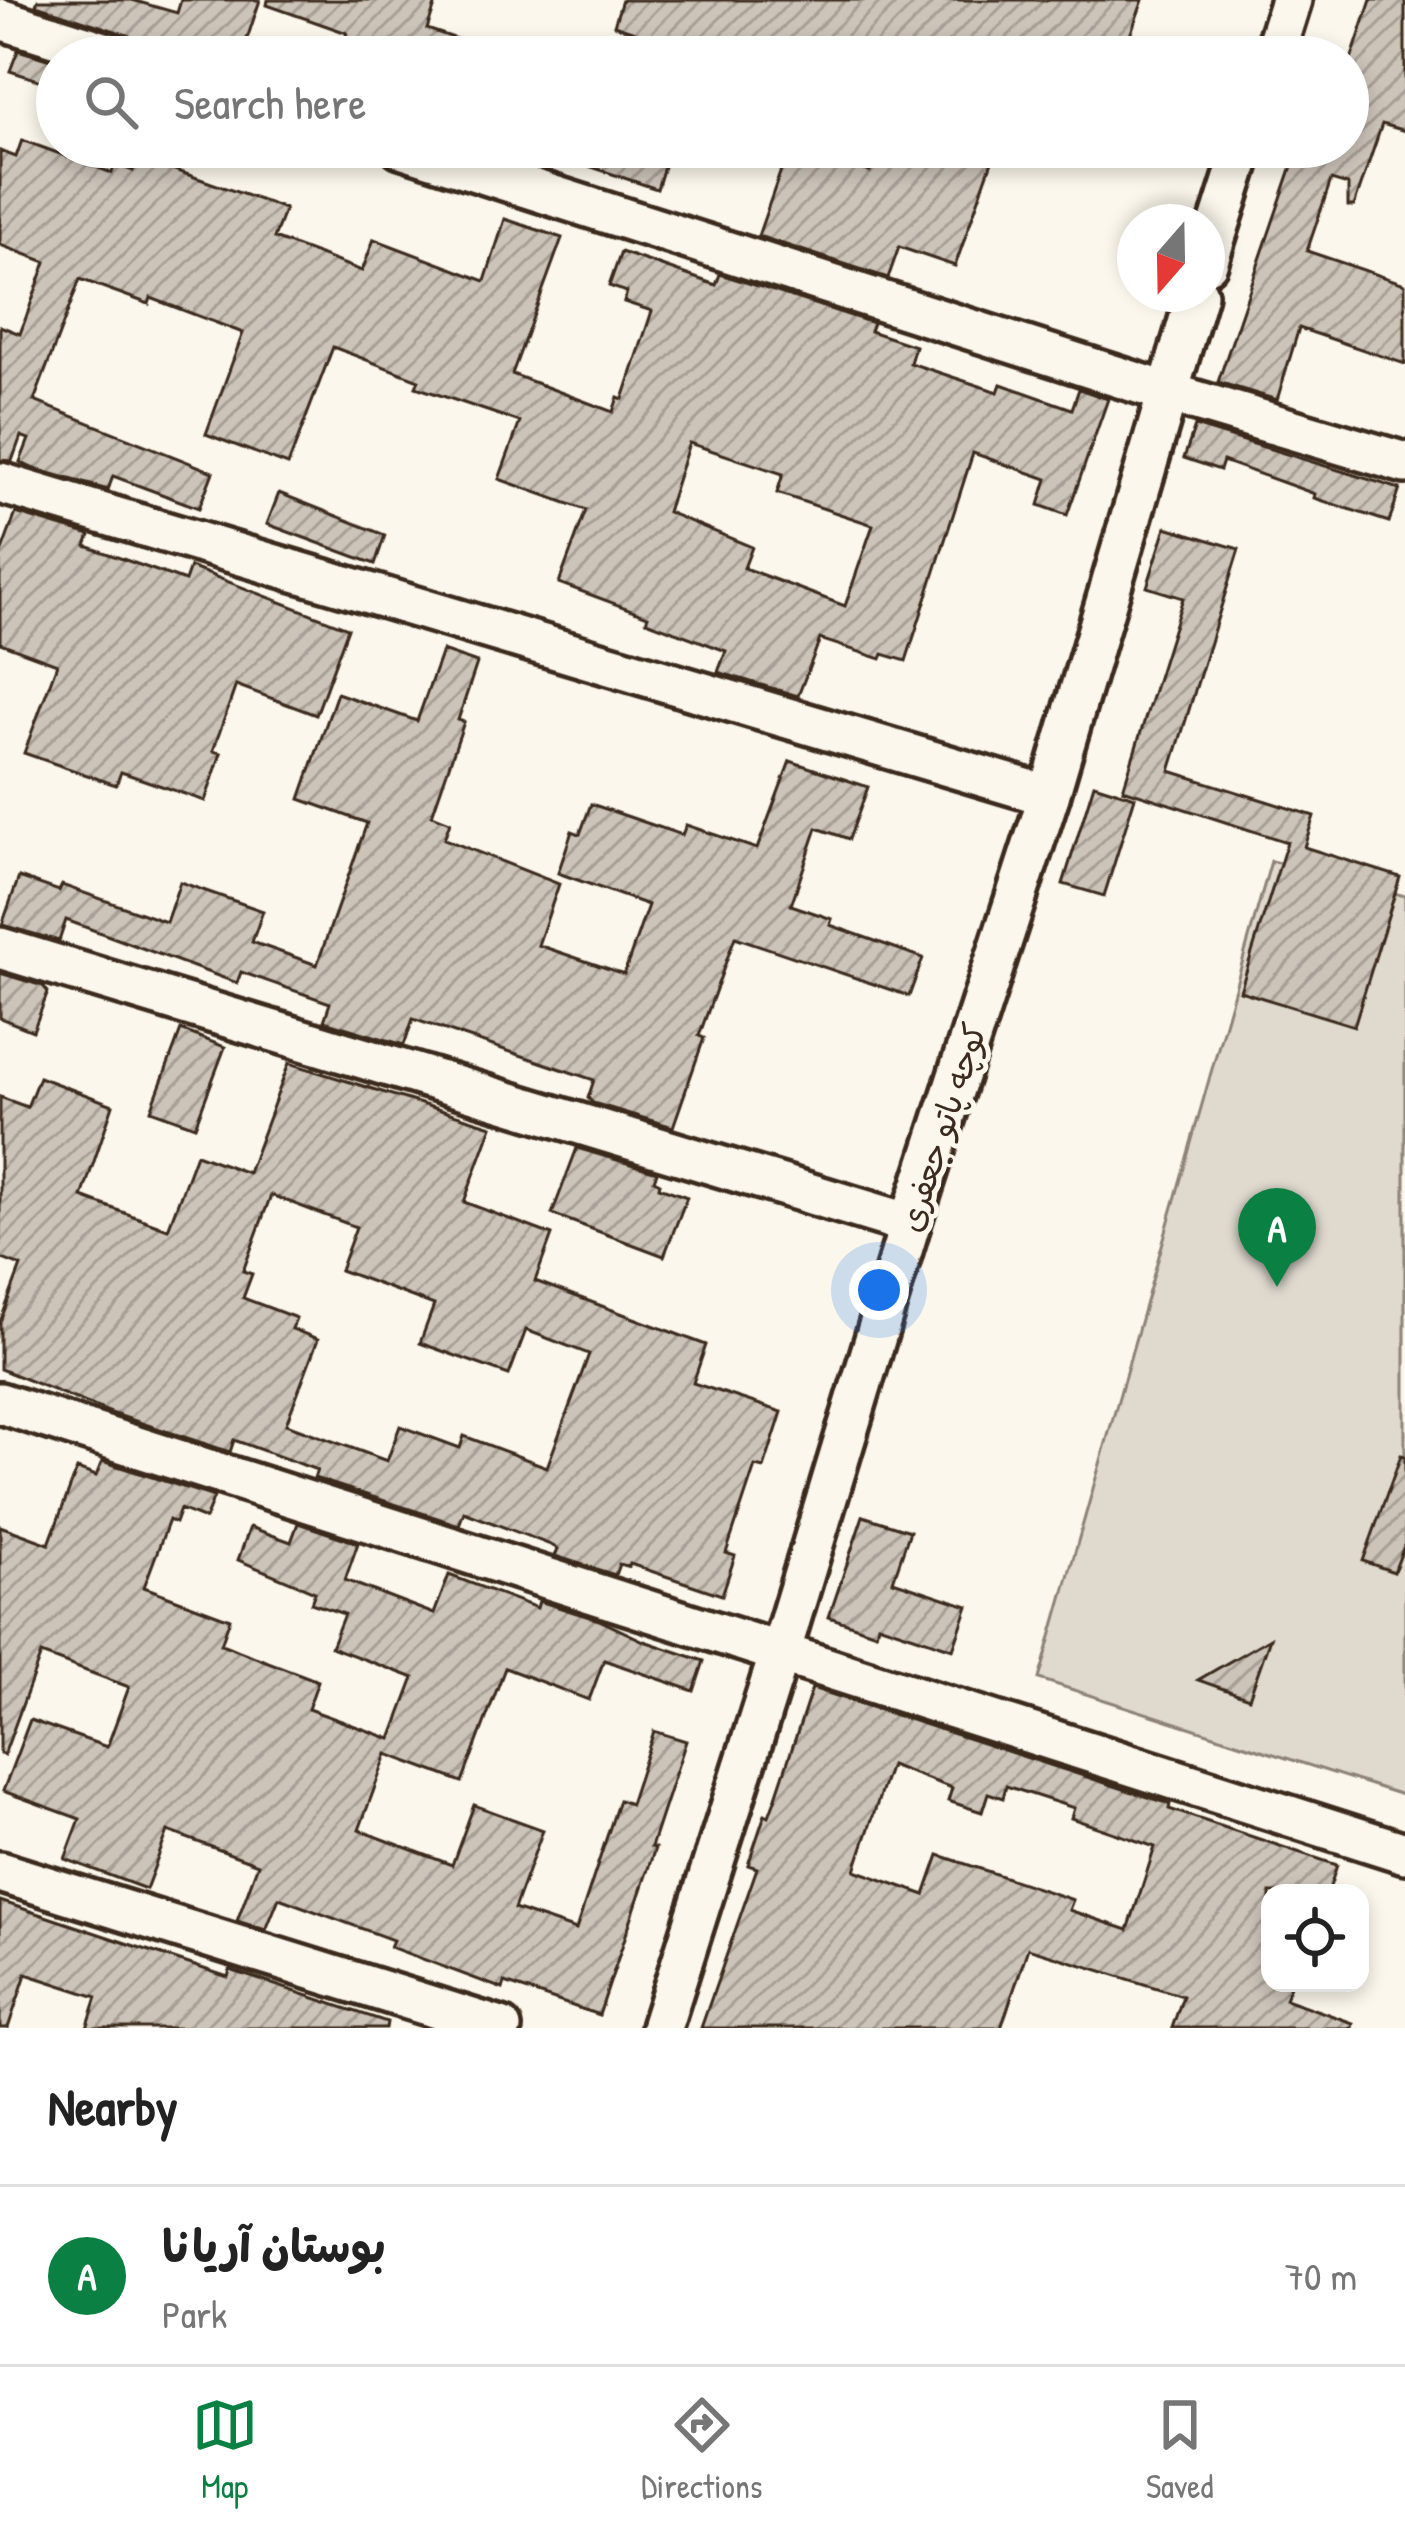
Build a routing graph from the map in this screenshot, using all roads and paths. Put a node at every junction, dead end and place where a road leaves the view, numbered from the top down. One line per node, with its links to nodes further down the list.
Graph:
1 (1291, 0): 4 (street)
2 (0, 19): 3 (street)
3 (54, 36)
4 (1280, 36)
5 (467, 168): 9 (street)
6 (1237, 168): 7 (street)
7 (1225, 207)
8 (1191, 312): 9 (street, کوچه پاتو جعفری)
9 (1166, 392): 10 (street); 12 (street, کوچه پاتو جعفری)
10 (1405, 463)
11 (0, 483): 12 (street)
12 (1049, 796): 14 (street, کوچه پاتو جعفری)
13 (0, 948): 14 (street)
14 (910, 1224): 16 (street, کوچه پاتو جعفری)
15 (0, 1402): 16 (street)
16 (780, 1653): 17 (street); 20 (street, کوچه پاتو جعفری)
17 (1405, 1853)
18 (0, 1872): 19 (street)
19 (502, 2028)
20 (661, 2028)

